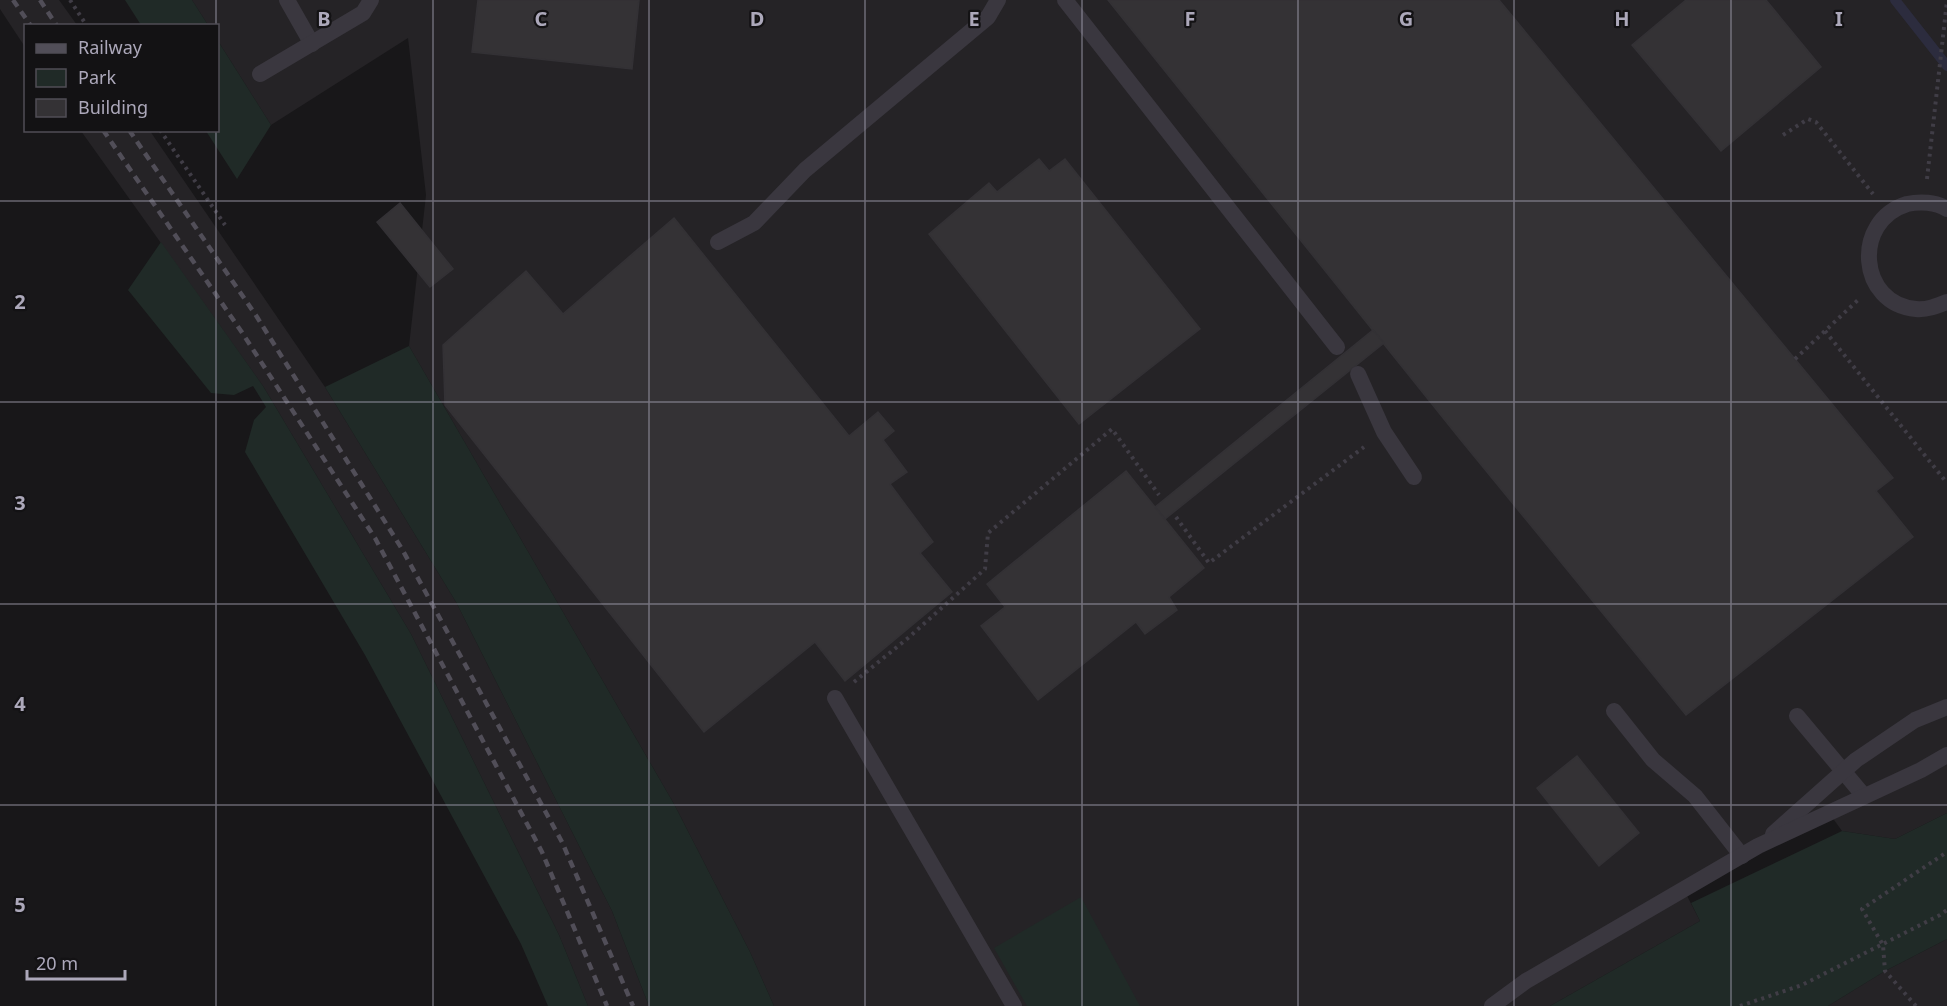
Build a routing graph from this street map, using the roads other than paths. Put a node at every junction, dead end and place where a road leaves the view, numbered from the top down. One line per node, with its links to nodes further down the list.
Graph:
1 (287, 0): 5 (lane)
2 (371, 0): 5 (lane)
3 (998, 0): 8 (lane)
4 (1065, 0): 10 (lane)
5 (312, 44): 6 (lane)
6 (260, 74)
7 (1947, 209): 9 (lane)
8 (718, 242)
9 (1947, 302)
10 (1337, 347)
11 (1358, 374): 12 (lane)
12 (1414, 477)
13 (835, 698): 22 (lane)
14 (1947, 707): 18 (lane)
15 (1614, 711): 21 (lane)
16 (1797, 716): 18 (lane)
17 (1947, 755): 19 (lane)
18 (1844, 770): 19 (lane); 20 (lane)
19 (1864, 796): 20 (lane)
20 (1758, 846): 21 (lane)
21 (1742, 856): 23 (lane)
22 (1014, 1006)
23 (1492, 1006)

